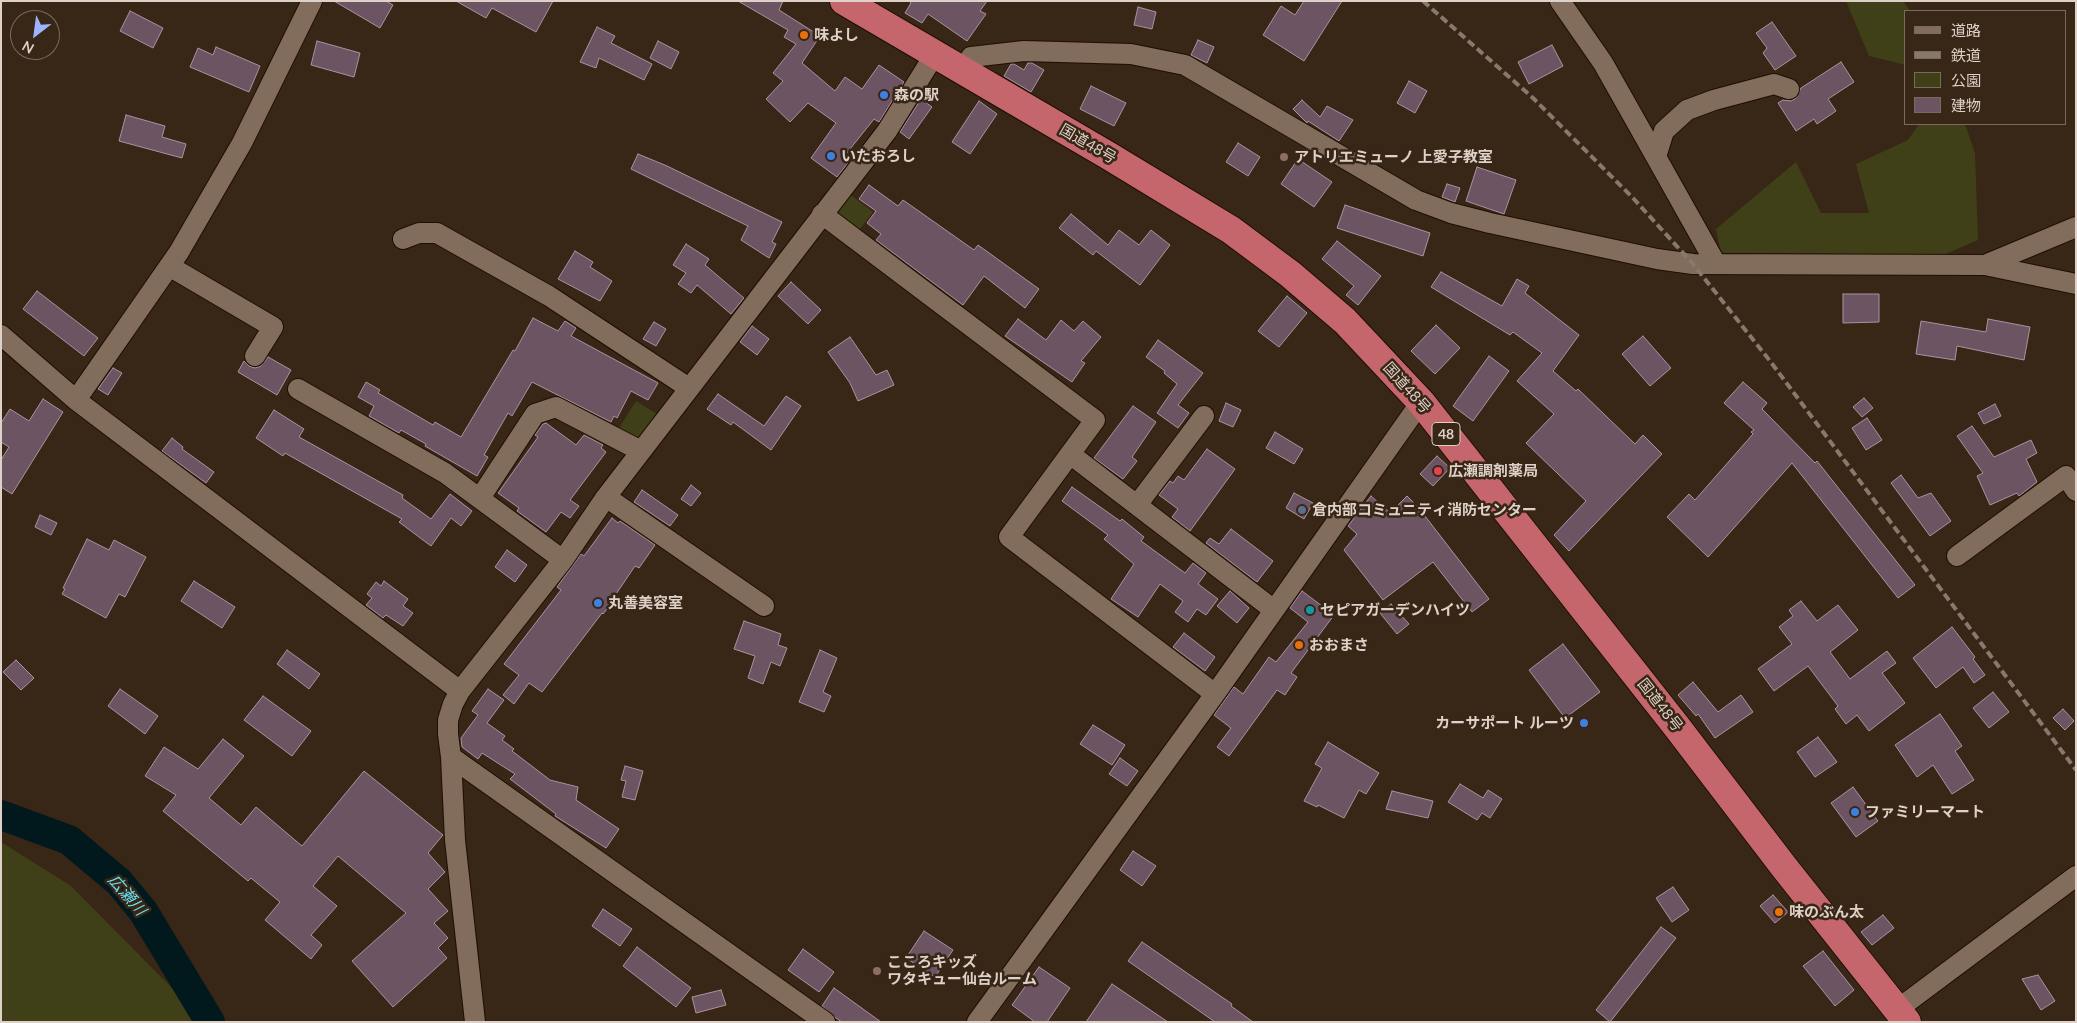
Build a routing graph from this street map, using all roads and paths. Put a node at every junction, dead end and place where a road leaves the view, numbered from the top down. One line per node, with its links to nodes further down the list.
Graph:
1 (312, 1): 13 (street)
2 (844, 1): 4 (highway, 国道48号 / 48)
3 (1560, 1): 7 (street)
4 (935, 54): 5 (highway, 国道48号 / 48); 8 (street)
5 (964, 70): 11 (street); 20 (highway, 国道48号 / 48)
6 (1789, 89): 7 (street)
7 (1656, 157): 11 (street)
8 (822, 214): 17 (street); 23 (street)
9 (2076, 227): 12 (street)
10 (403, 239): 17 (street)
11 (1716, 264): 12 (street)
12 (1985, 265): 14 (street)
13 (169, 266): 16 (street); 19 (street)
14 (2076, 284)
15 (1, 335): 19 (street)
16 (255, 356)
17 (689, 388): 22 (street)
18 (298, 389): 26 (street)
19 (76, 400): 32 (street)
20 (1421, 402): 31 (street); 36 (highway, 国道48号 / 48)
21 (1204, 416): 27 (street)
22 (641, 451): 25 (street); 26 (street)
23 (1070, 454): 27 (street); 33 (street)
24 (2076, 490): 28 (street)
25 (606, 497): 29 (street); 30 (street)
26 (480, 498): 29 (street)
27 (1137, 505): 31 (street)
28 (1956, 556)
29 (563, 560): 32 (street)
30 (764, 606)
31 (1274, 610): 33 (street)
32 (460, 691): 34 (street)
33 (1214, 694): 39 (street)
34 (451, 757): 37 (street); 38 (street)
35 (2076, 876): 36 (street)
36 (1903, 1015)
37 (475, 1022)
38 (825, 1022)
39 (977, 1022)

